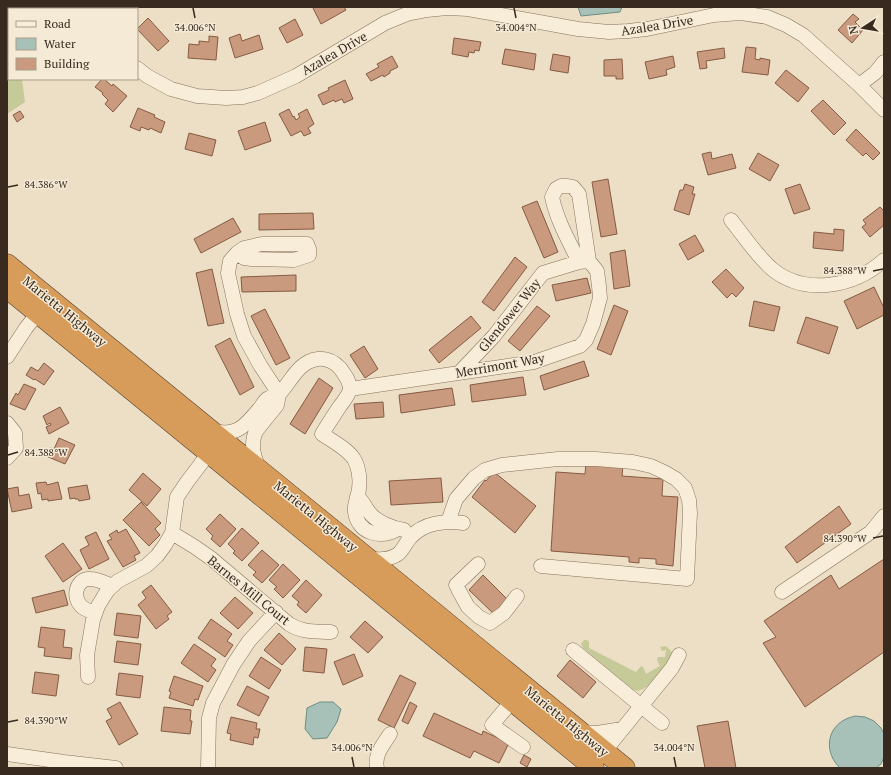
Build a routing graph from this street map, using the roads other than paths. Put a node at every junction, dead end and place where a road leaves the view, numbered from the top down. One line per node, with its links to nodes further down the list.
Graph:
1 (884, 62): 3 (street)
2 (138, 69): 3 (street, Azalea Drive)
3 (859, 85): 4 (street, Azalea Drive)
4 (884, 110)
5 (731, 220): 7 (street)
6 (237, 253): 15 (street)
7 (884, 260)
8 (584, 262): 13 (street, Glendower Way); 13 (street, Merrimont Way)
9 (7, 264): 17 (highway, Marietta Highway)
10 (7, 288): 11 (highway, Marietta Highway)
11 (38, 313): 12 (street); 18 (highway, Marietta Highway)
12 (7, 358)
13 (459, 373): 14 (street, Merrimont Way)
14 (350, 389): 15 (street); 25 (street)
15 (279, 394): 17 (street); 20 (street)
16 (7, 423): 19 (street)
17 (211, 430): 20 (highway, Marietta Highway)
18 (209, 453): 24 (street); 40 (highway, Marietta Highway)
19 (7, 458)
20 (259, 469): 27 (highway, Marietta Highway)
21 (884, 516): 32 (street)
22 (448, 522): 23 (street); 25 (street); 29 (street)
23 (463, 523)
24 (172, 533): 30 (street); 34 (street, Barnes Mill Court)
25 (413, 539): 26 (street)
26 (398, 554): 27 (street); 31 (street)
27 (368, 558): 31 (highway, Marietta Highway)
28 (478, 564): 33 (street)
29 (541, 566)
30 (112, 586): 35 (street); 35 (street)
31 (404, 588): 44 (highway, Marietta Highway)
32 (782, 592)
33 (516, 596)
34 (276, 612): 36 (street, Barnes Mill Court); 51 (street)
35 (95, 613): 39 (street)
36 (331, 632)
37 (573, 650): 41 (street)
38 (679, 655): 41 (street)
39 (88, 677)
40 (512, 701): 46 (street); 53 (highway, Marietta Highway)
41 (641, 706): 42 (street); 43 (street)
42 (662, 723)
43 (621, 730): 44 (street); 47 (street); 54 (street)
44 (581, 732): 47 (highway, Marietta Highway)
45 (390, 734): 52 (street)
46 (523, 747)
47 (604, 751): 53 (street); 54 (highway, Marietta Highway)
48 (7, 754): 49 (street)
49 (64, 765): 50 (street)
50 (116, 768)
51 (208, 768)
52 (377, 768)
53 (588, 768)
54 (625, 768)

